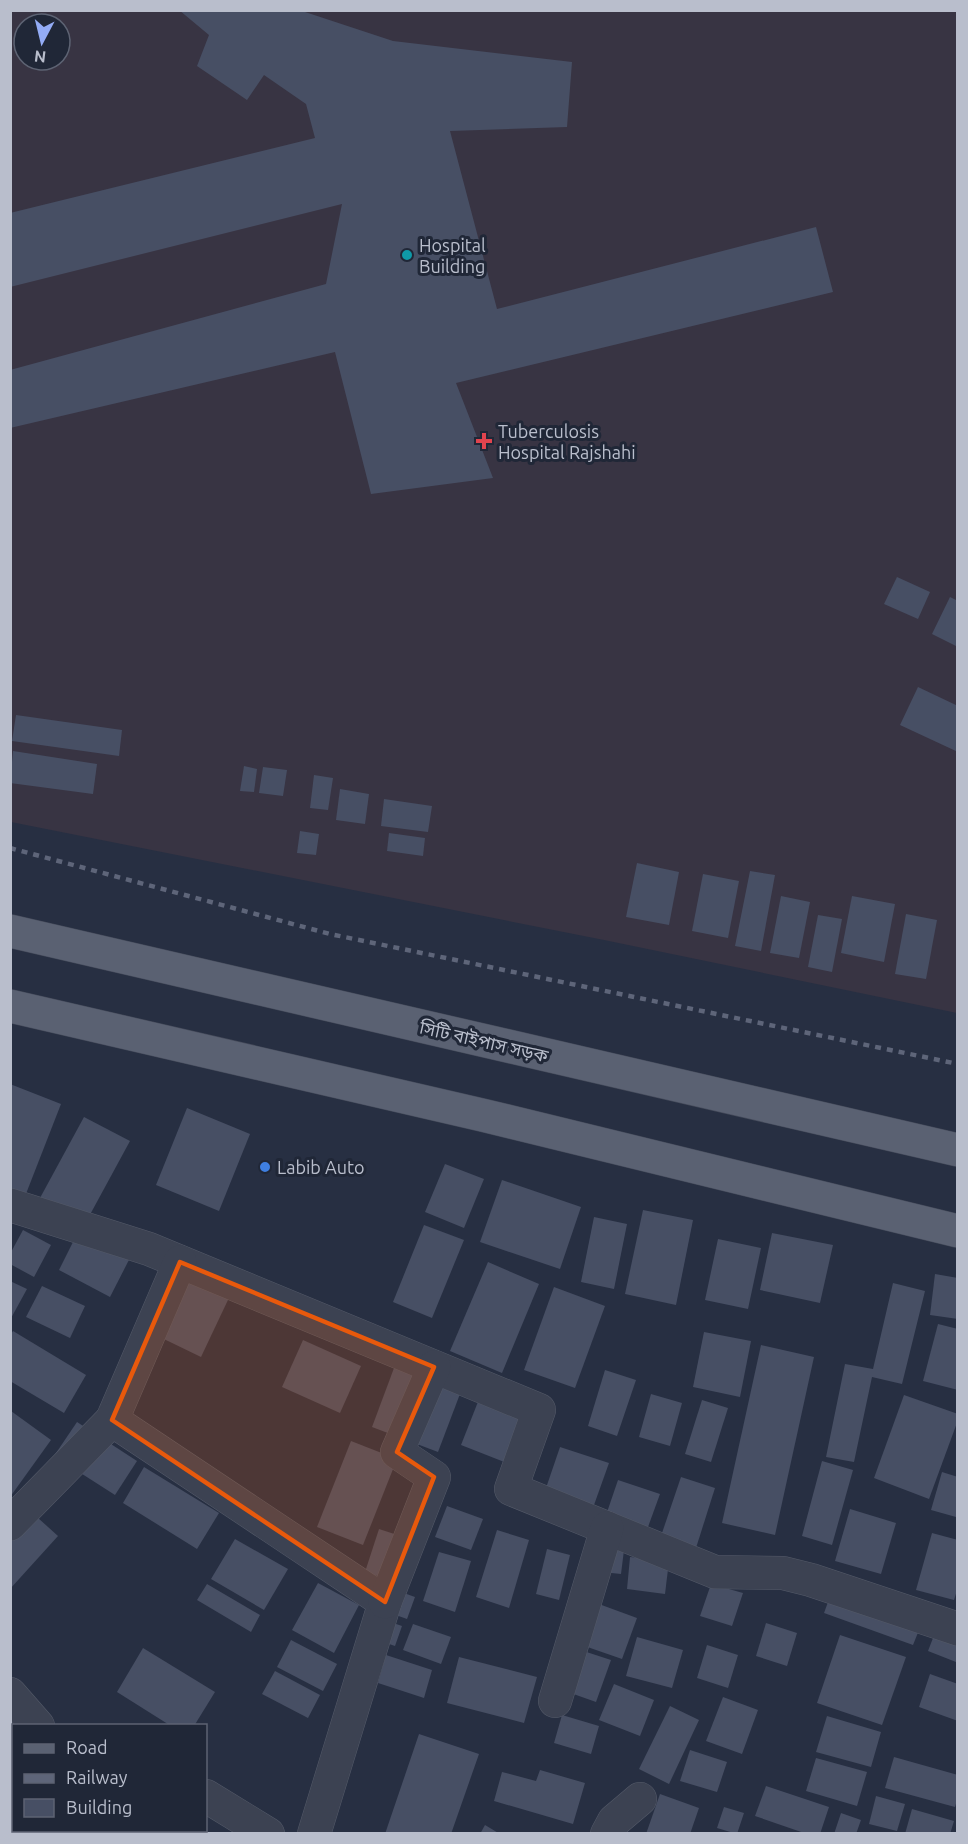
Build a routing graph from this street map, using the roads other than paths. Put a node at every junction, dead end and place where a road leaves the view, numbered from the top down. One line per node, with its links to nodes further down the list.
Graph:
1 (10, 931): 3 (main road, সিটি বাইপাস সড়ক)
2 (10, 1006): 5 (main road)
3 (957, 1150)
4 (10, 1205): 6 (street)
5 (957, 1231)
6 (180, 1262): 7 (street); 8 (street)
7 (434, 1367): 10 (street); 11 (street)
8 (112, 1420): 9 (street); 11 (street)
9 (10, 1524)
10 (608, 1528): 12 (street); 14 (street)
11 (385, 1602): 19 (street)
12 (957, 1629)
13 (10, 1694): 15 (street)
14 (555, 1701)
15 (37, 1724)
16 (207, 1797): 18 (street)
17 (640, 1799): 20 (street)
18 (268, 1833)
19 (314, 1833)
20 (607, 1833)

